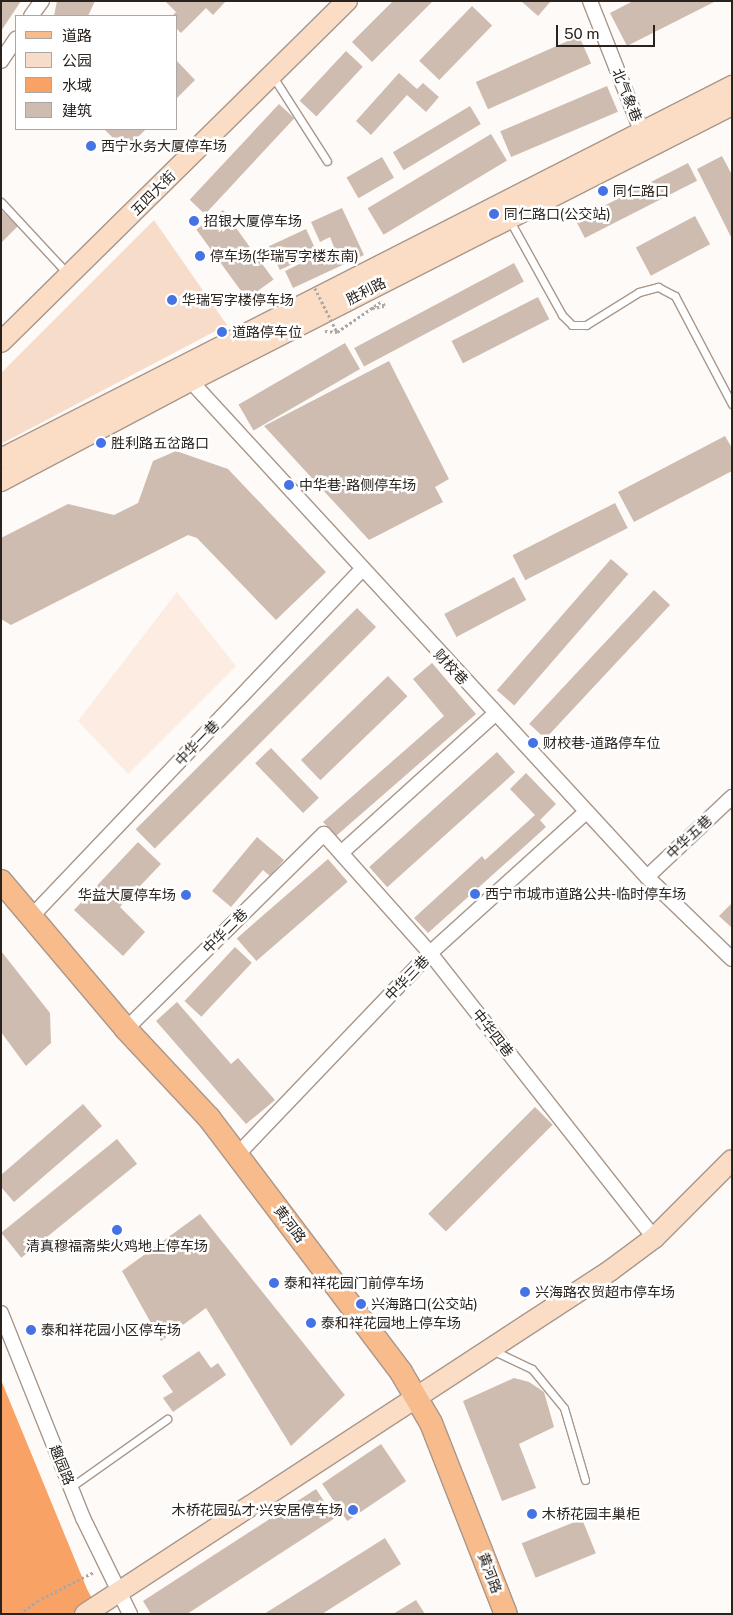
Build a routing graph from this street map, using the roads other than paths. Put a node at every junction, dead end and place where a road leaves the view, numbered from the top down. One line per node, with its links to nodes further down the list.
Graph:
1 (42, 1): 4 (street)
2 (347, 1): 7 (main road, 五四大街)
3 (590, 1): 10 (street, 北气象巷)
4 (33, 15)
5 (15, 40): 6 (street)
6 (1, 61)
7 (272, 75): 11 (lane); 14 (main road, 五四大街)
8 (732, 86): 10 (main road, 胜利路)
9 (732, 104): 13 (main road, 胜利路)
10 (642, 133): 16 (main road, 胜利路)
11 (327, 161)
12 (1, 202): 14 (lane)
13 (508, 218): 16 (main road, 胜利路); 17 (lane)
14 (69, 275): 15 (main road, 五四大街)
15 (1, 342)
16 (184, 374): 18 (main road, 胜利路); 19 (main road, 胜利路); 20 (street, 财校巷)
17 (732, 404)
18 (1, 459)
19 (1, 481)
20 (362, 570): 21 (street, 财校巷); 28 (street, 中华一巷)
21 (495, 714): 23 (street, 财校巷); 25 (street)
22 (732, 797): 26 (street, 中华五巷)
23 (586, 812): 26 (street, 财校巷); 29 (street, 中华三巷)
24 (324, 834): 25 (street, 中华四巷); 31 (street, 中华二巷)
25 (341, 853): 29 (street, 中华四巷)
26 (647, 877): 30 (street, 财校巷)
27 (1, 881): 28 (main road, 黄河路)
28 (32, 916): 31 (main road, 黄河路)
29 (430, 953): 32 (street, 中华三巷); 34 (street, 中华四巷)
30 (732, 960)
31 (126, 1029): 32 (main road, 黄河路)
32 (238, 1154): 37 (main road, 黄河路)
33 (732, 1160): 34 (main road)
34 (654, 1238): 36 (main road)
35 (1, 1313): 40 (street, 趣园路)
36 (489, 1349): 37 (main road); 39 (lane)
37 (415, 1398): 41 (main road); 44 (main road, 黄河路)
38 (167, 1419): 40 (lane)
39 (585, 1480)
40 (71, 1487): 41 (street, 趣园路)
41 (112, 1597): 42 (main road); 43 (street, 趣园路)
42 (85, 1614)
43 (130, 1614)
44 (506, 1614)

